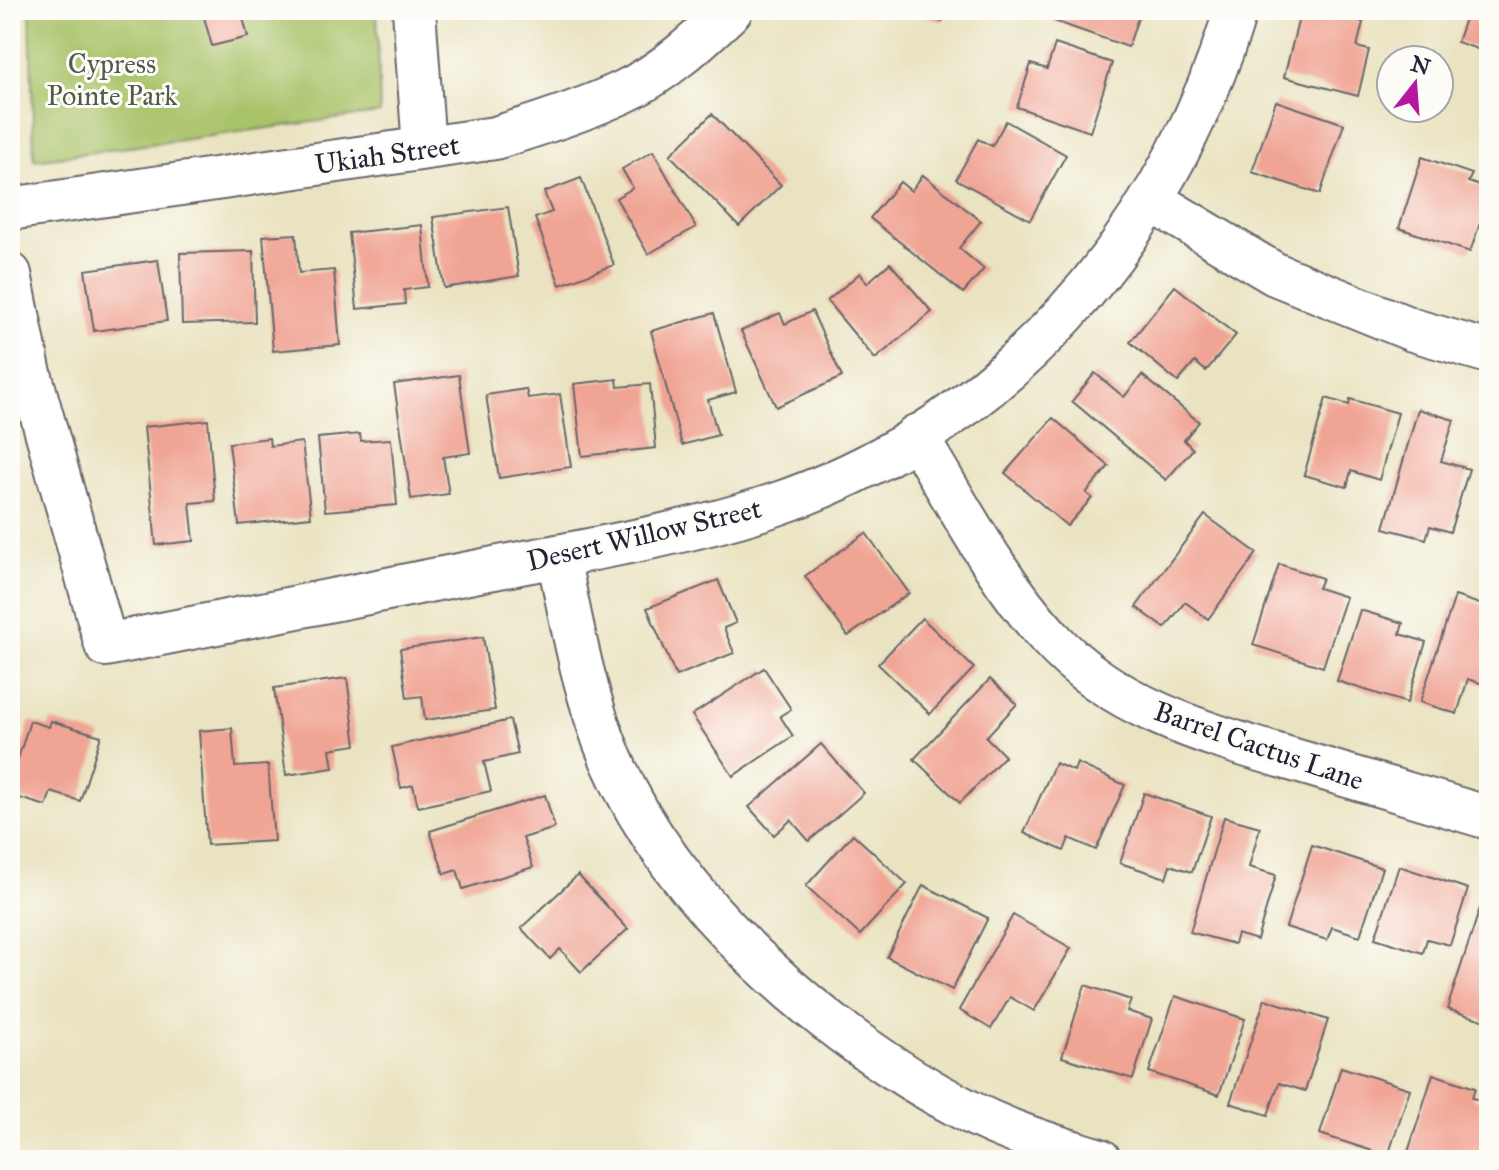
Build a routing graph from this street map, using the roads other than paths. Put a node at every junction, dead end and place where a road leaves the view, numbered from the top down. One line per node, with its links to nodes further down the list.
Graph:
1 (414, 10): 4 (street)
2 (731, 10): 4 (street, Ukiah Street)
3 (1236, 10): 5 (street, Desert Willow Street)
4 (424, 148): 6 (street, Ukiah Street)
5 (1151, 200): 8 (street); 9 (street, Desert Willow Street)
6 (10, 209)
7 (10, 274): 10 (street, Desert Willow Street)
8 (1489, 352)
9 (916, 436): 10 (street, Desert Willow Street); 11 (street, Barrel Cactus Lane)
10 (558, 556): 12 (street)
11 (1489, 818)
12 (1100, 1160)

